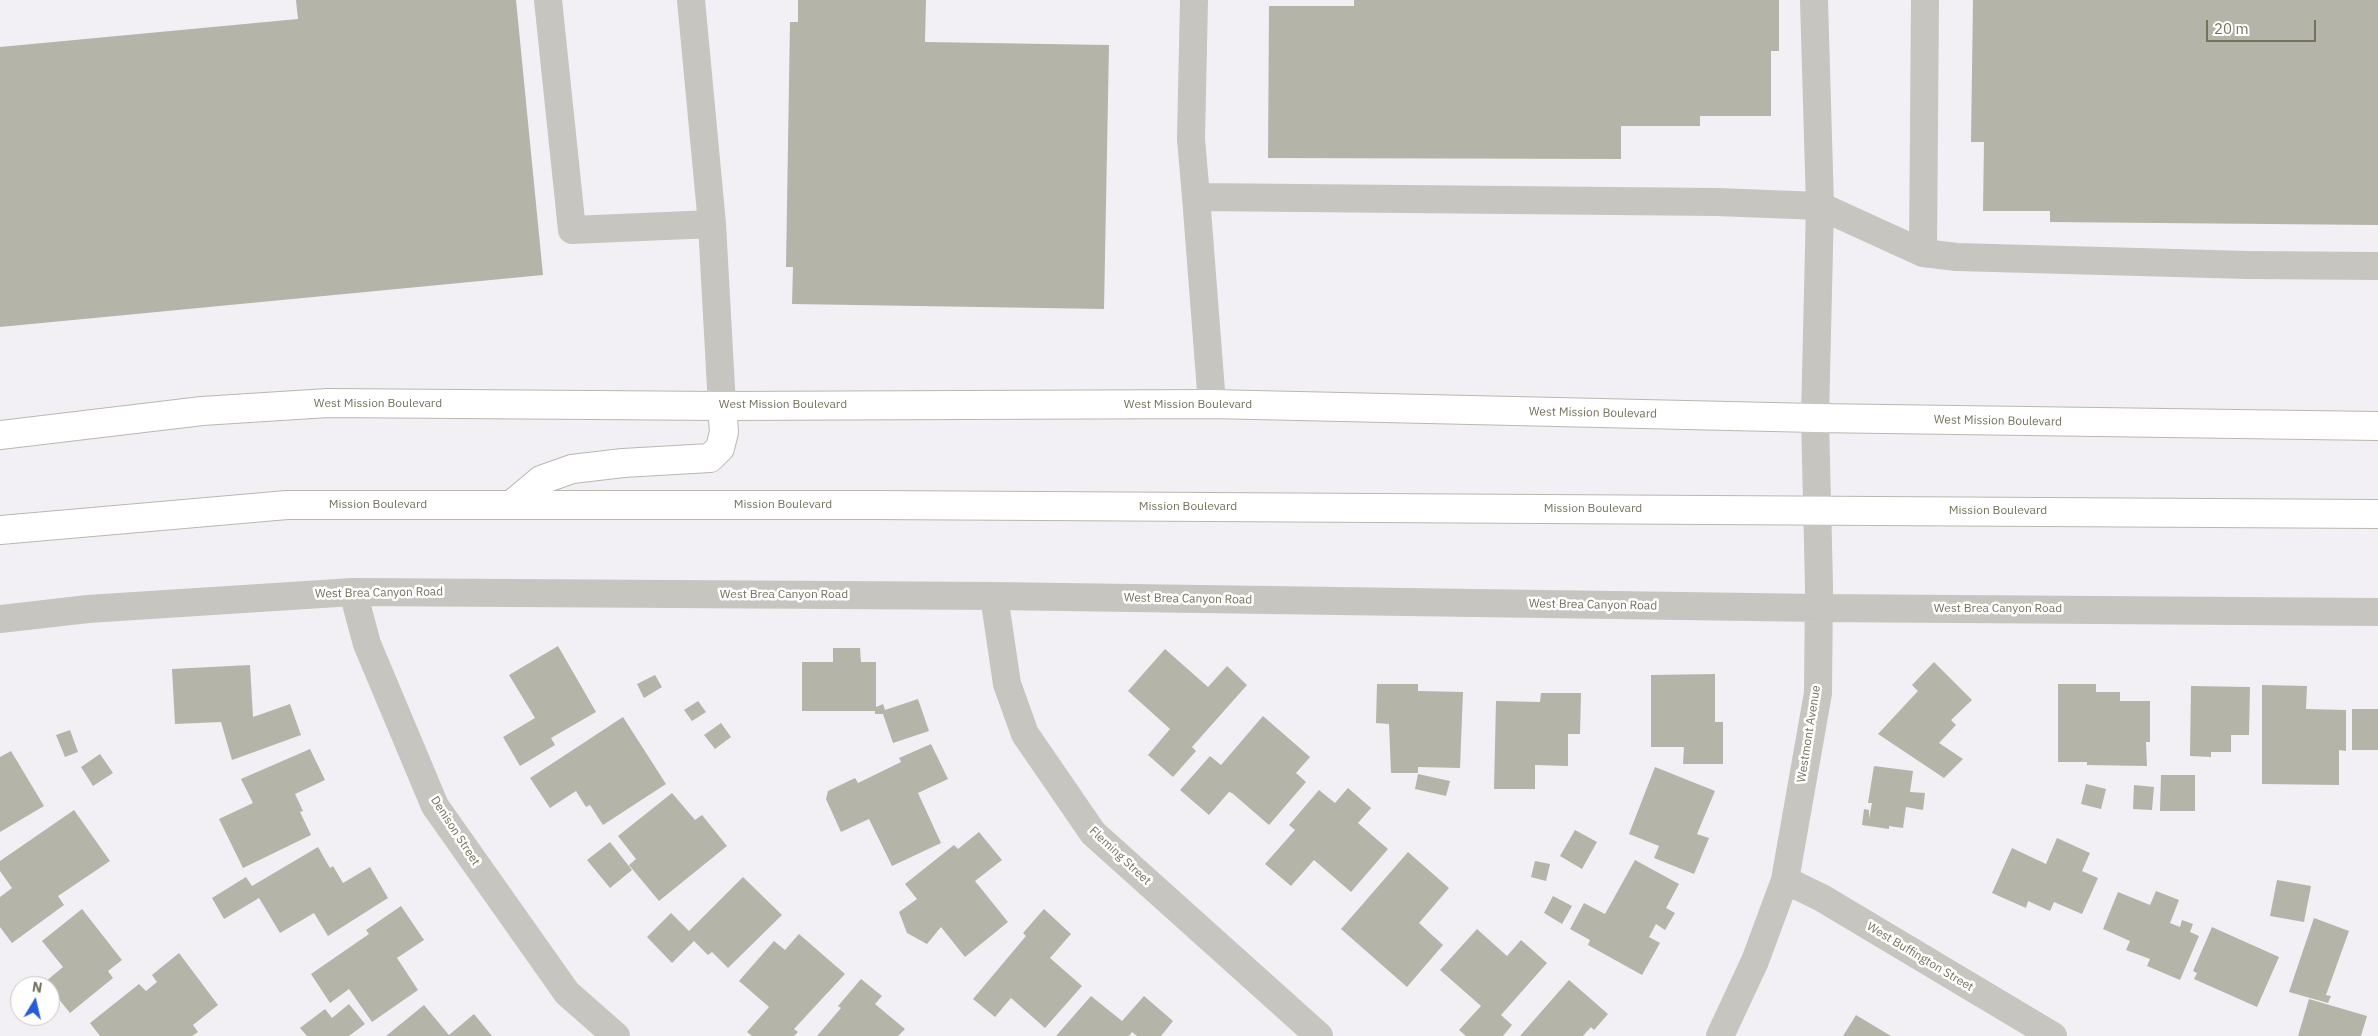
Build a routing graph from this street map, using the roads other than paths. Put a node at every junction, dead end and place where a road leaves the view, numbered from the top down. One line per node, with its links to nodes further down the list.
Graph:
1 (548, 0): 8 (street)
2 (691, 0): 8 (street)
3 (1194, 0): 6 (street)
4 (1814, 0): 7 (street, Westmont Avenue)
5 (1925, 0): 9 (street)
6 (1196, 197): 7 (street); 11 (street)
7 (1820, 206): 9 (street); 13 (street, Westmont Avenue)
8 (712, 224): 12 (street)
9 (1923, 253): 10 (street)
10 (2378, 266)
11 (1212, 404): 12 (main road, West Mission Boulevard); 13 (main road, West Mission Boulevard)
12 (722, 406): 15 (main road, West Mission Boulevard); 16 (main road)
13 (1815, 418): 14 (main road, West Mission Boulevard); 17 (street, Westmont Avenue)
14 (2378, 426)
15 (0, 435)
16 (511, 505): 17 (main road, Mission Boulevard); 19 (main road, Mission Boulevard)
17 (1818, 510): 18 (main road, Mission Boulevard); 22 (street, Westmont Avenue)
18 (2378, 514)
19 (0, 530)
20 (353, 592): 21 (street, West Brea Canyon Road); 24 (street, West Brea Canyon Road); 26 (street, Denison Street)
21 (994, 596): 22 (street, West Brea Canyon Road); 27 (street, Fleming Street)
22 (1819, 608): 23 (street, West Brea Canyon Road); 25 (street, Westmont Avenue)
23 (2378, 612)
24 (0, 618)
25 (1785, 880): 28 (street, Westmont Avenue); 29 (street, West Buffington Street)
26 (616, 1036)
27 (1319, 1036)
28 (1720, 1036)
29 (2053, 1036)

